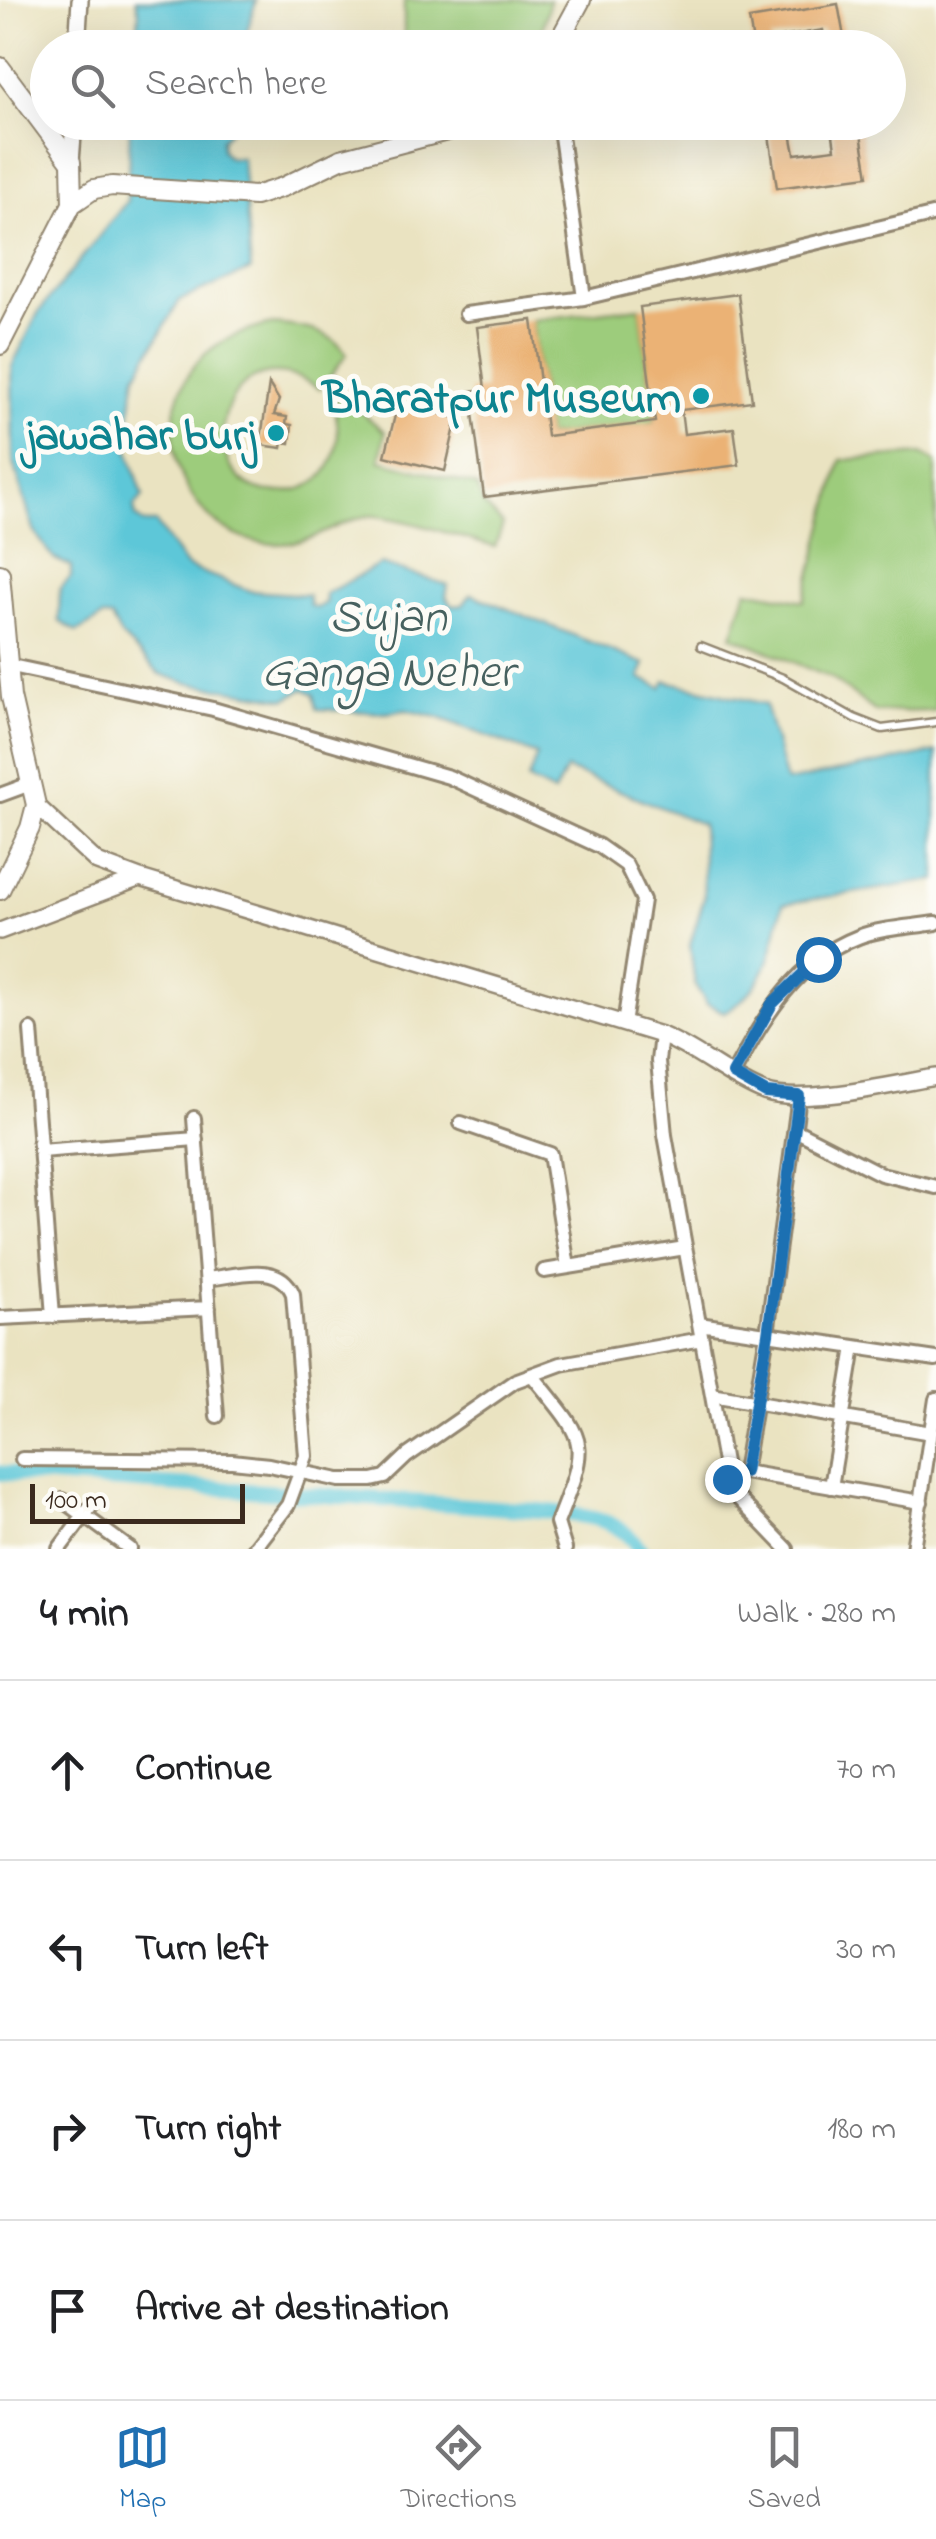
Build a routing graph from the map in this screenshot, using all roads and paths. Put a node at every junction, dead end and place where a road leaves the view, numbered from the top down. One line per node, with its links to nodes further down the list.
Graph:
1 (80, 0): 3 (street)
2 (581, 0): 4 (main road)
3 (78, 30)
4 (564, 30)
5 (0, 66): 6 (main road)
6 (30, 107)
7 (55, 140): 11 (main road)
8 (73, 140): 11 (street)
9 (413, 140): 12 (main road)
10 (561, 140): 14 (street)
11 (71, 162): 12 (main road)
12 (72, 204): 16 (main road)
13 (936, 214): 14 (street)
14 (584, 298): 15 (street)
15 (466, 314)
16 (0, 344)
17 (0, 574): 19 (main road)
18 (701, 646): 20 (lane)
19 (7, 664): 21 (main road); 28 (street)
20 (936, 722)
21 (30, 784): 22 (street); 23 (main road)
22 (0, 795)
23 (36, 804): 24 (street); 25 (main road)
24 (140, 878): 27 (street); 28 (street)
25 (0, 890)
26 (936, 924): 31 (street)
27 (0, 932)
28 (624, 1024): 30 (street)
29 (31, 1030): 38 (street)
30 (661, 1035): 31 (street); 40 (street)
31 (733, 1074): 33 (street)
32 (936, 1077): 33 (street)
33 (799, 1096): 36 (street)
34 (194, 1118): 37 (street)
35 (462, 1124): 41 (street)
36 (795, 1130): 39 (street); 48 (street)
37 (196, 1139): 38 (street); 43 (street)
38 (40, 1151): 45 (street)
39 (936, 1187)
40 (685, 1248): 41 (street); 47 (street)
41 (568, 1267): 42 (street)
42 (544, 1271)
43 (207, 1278): 44 (street); 60 (street)
44 (210, 1308): 45 (street); 56 (street)
45 (53, 1316): 46 (street)
46 (0, 1318)
47 (699, 1324): 48 (street); 49 (street)
48 (768, 1334): 50 (street); 55 (street)
49 (702, 1340): 52 (street); 53 (street)
50 (854, 1347): 51 (street); 57 (street)
51 (936, 1359)
52 (532, 1374): 60 (street); 70 (street)
53 (712, 1396): 55 (street); 62 (street)
54 (936, 1399): 58 (street)
55 (756, 1403): 57 (street); 61 (street)
56 (217, 1416)
57 (842, 1418): 58 (street); 63 (street)
58 (931, 1433): 65 (street)
59 (22, 1459): 60 (street)
60 (300, 1471): 69 (street)
61 (744, 1472): 62 (street); 63 (street)
62 (727, 1479): 71 (street)
63 (831, 1487): 65 (street)
64 (63, 1500): 66 (street)
65 (921, 1502): 72 (street)
66 (89, 1510): 67 (street); 68 (street)
67 (59, 1549)
68 (130, 1549)
69 (254, 1549)
70 (565, 1549)
71 (787, 1549)
72 (913, 1549)

